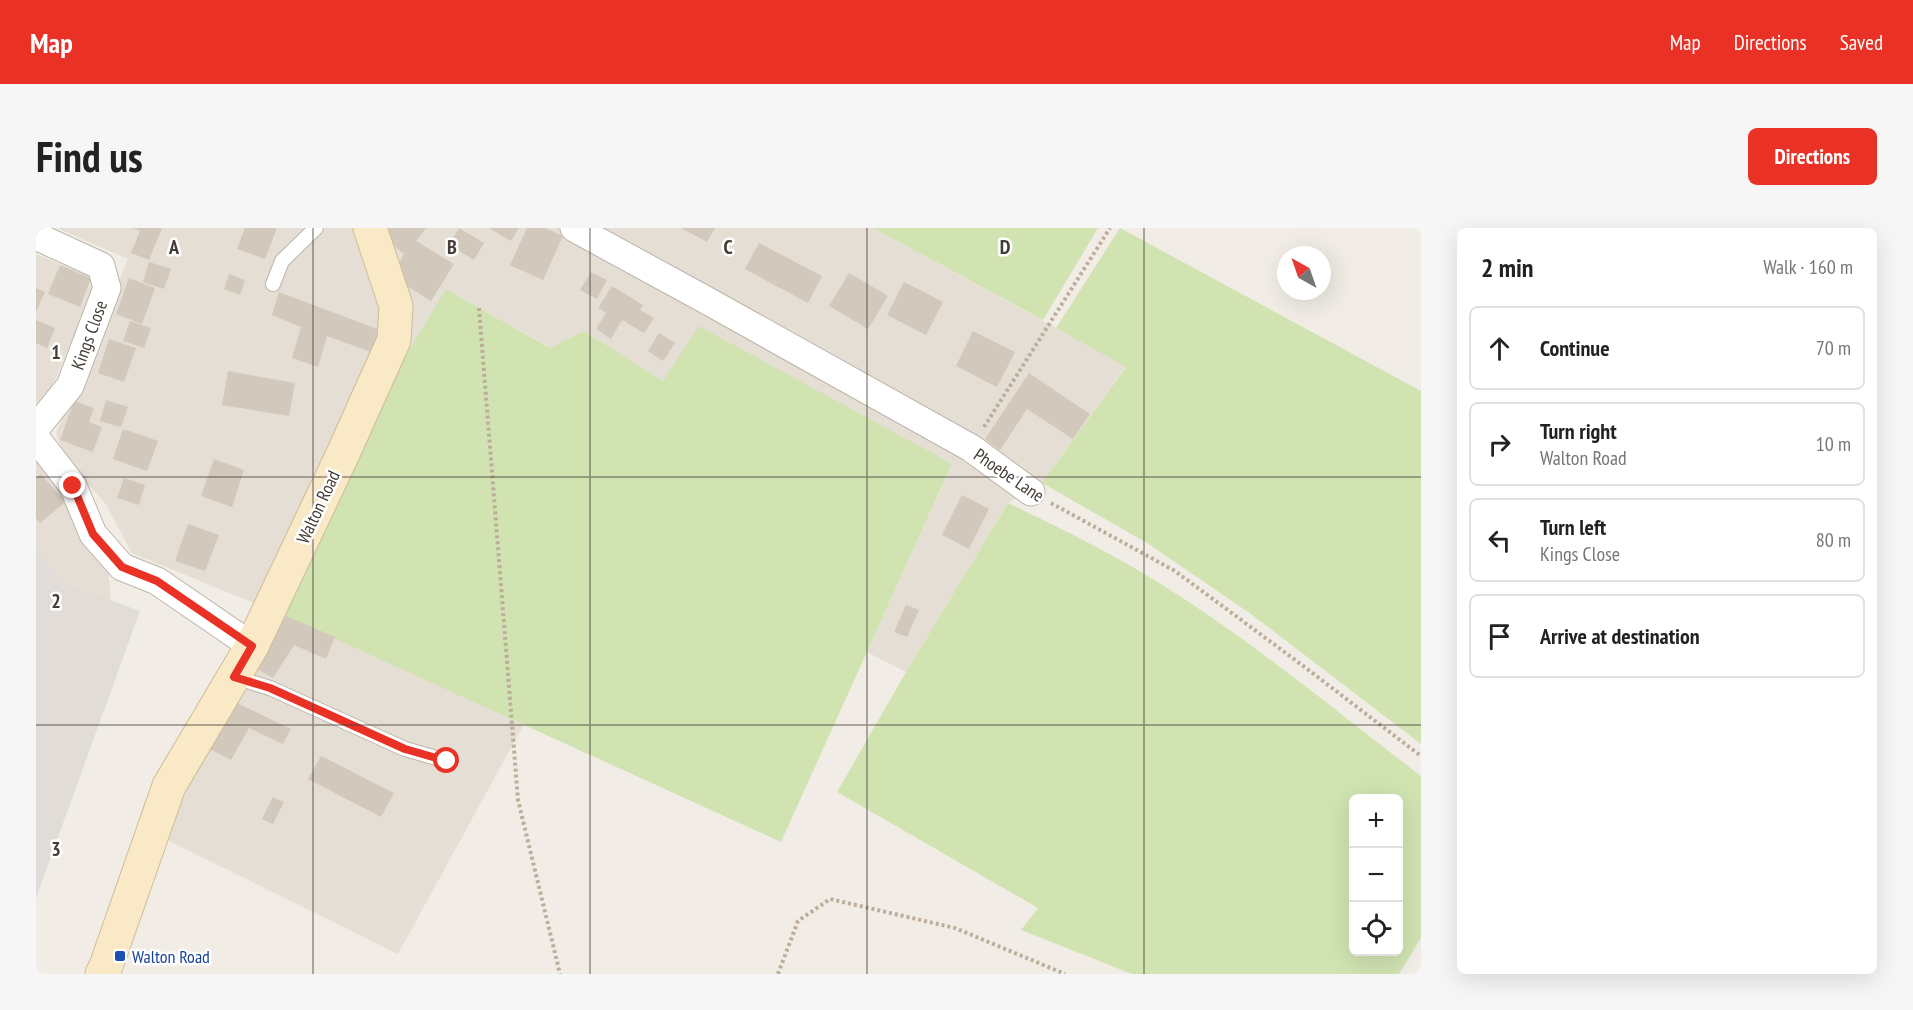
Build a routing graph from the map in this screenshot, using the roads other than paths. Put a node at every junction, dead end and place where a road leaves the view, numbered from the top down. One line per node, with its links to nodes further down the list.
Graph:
1 (316, 228): 5 (lane)
2 (370, 228): 9 (street, Walton Road)
3 (574, 228): 8 (street, Phoebe Lane)
4 (36, 236): 6 (street, Kings Close)
5 (273, 284)
6 (36, 428)
7 (36, 438): 9 (street)
8 (1031, 492)
9 (252, 646): 10 (street, Walton Road)
10 (234, 677): 11 (lane); 12 (street, Walton Road)
11 (447, 761)
12 (102, 974)

